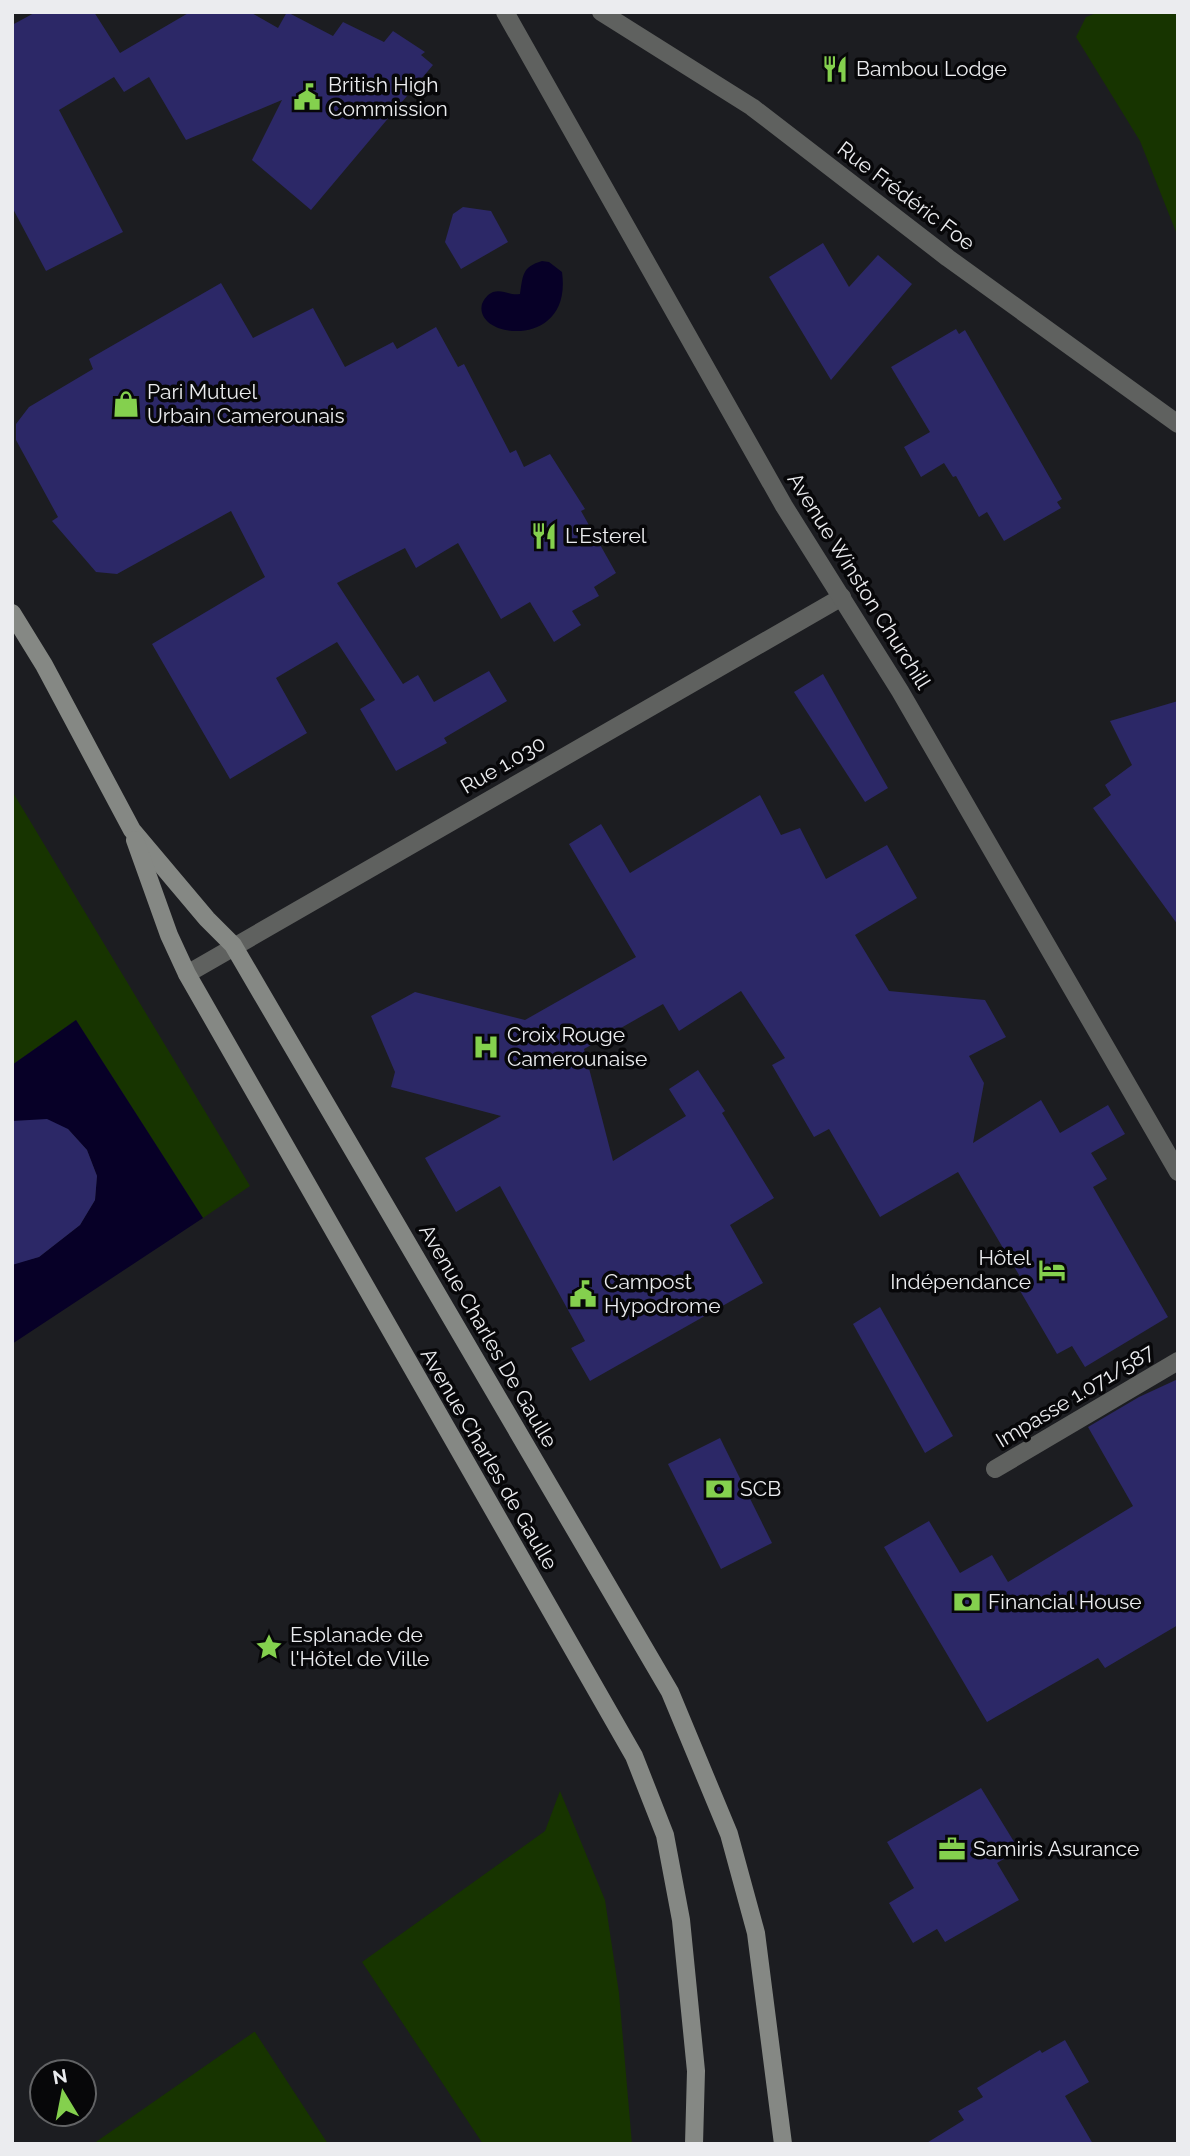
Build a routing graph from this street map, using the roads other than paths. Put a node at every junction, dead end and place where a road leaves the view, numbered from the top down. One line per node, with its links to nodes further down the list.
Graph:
1 (505, 12): 4 (street, Avenue Winston Churchill)
2 (601, 12): 3 (street, Rue Frédéric Foe)
3 (1178, 424)
4 (842, 597): 7 (street, Rue 1.030); 9 (street, Avenue Winston Churchill)
5 (12, 613): 6 (main road, Avenue Charles De Gaulle)
6 (132, 830): 7 (main road, Avenue Charles De Gaulle); 8 (main road, Avenue Charles de Gaulle)
7 (233, 945): 8 (street, Rue 1.030); 13 (main road, Avenue Charles De Gaulle)
8 (187, 974): 12 (main road, Avenue Charles de Gaulle)
9 (1178, 1172)
10 (1178, 1361): 11 (street, Impasse 1.071/587)
11 (995, 1469)
12 (694, 2144)
13 (783, 2144)

